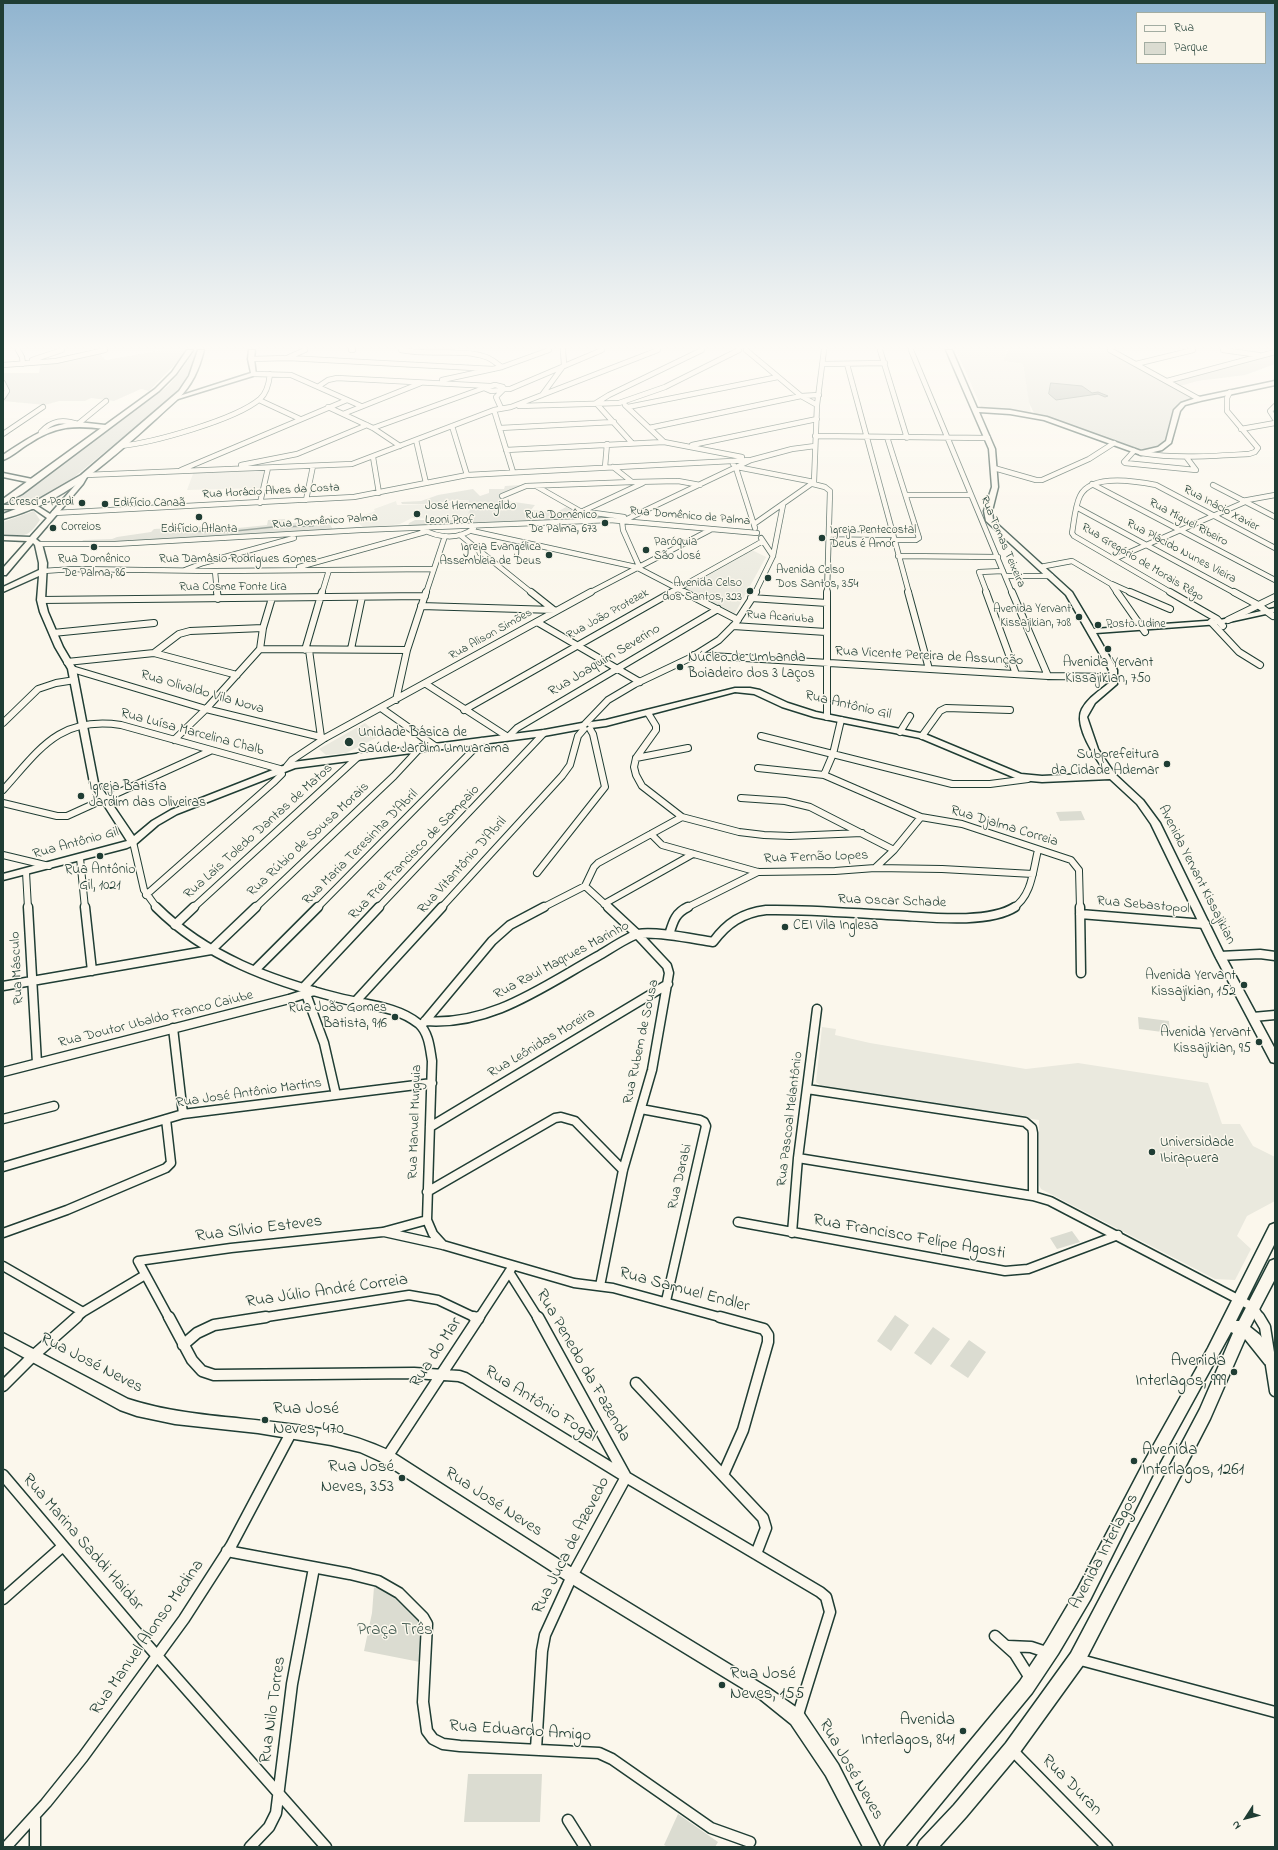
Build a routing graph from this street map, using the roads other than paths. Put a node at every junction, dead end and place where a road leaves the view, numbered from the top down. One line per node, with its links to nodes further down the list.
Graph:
1 (35, 436): 40 (street)
2 (92, 436): 57 (main road)
3 (163, 436): 25 (street)
4 (259, 436): 52 (street)
5 (340, 436): 37 (street)
6 (386, 436): 31 (street)
7 (425, 436): 24 (street)
8 (455, 436): 55 (street)
9 (502, 436): 34 (street)
10 (626, 436): 27 (street)
11 (658, 436): 26 (street)
12 (734, 436): 32 (street)
13 (815, 436): 33 (street)
14 (832, 436): 19 (street)
15 (1095, 436): 28 (street)
16 (1172, 436): 36 (street)
17 (1248, 436): 41 (street)
18 (131, 437): 25 (street); 30 (main road)
19 (866, 437): 20 (street); 100 (street)
20 (887, 437): 21 (street); 67 (street)
21 (907, 438): 22 (street)
22 (945, 438): 23 (street); 68 (street, Rua Tomas Teixeira)
23 (988, 438): 50 (street)
24 (416, 440): 31 (street); 60 (street)
25 (142, 442): 30 (street)
26 (664, 442): 27 (street); 32 (street)
27 (632, 443): 29 (street)
28 (1114, 443): 35 (street); 50 (street)
29 (607, 444): 34 (street); 46 (street)
30 (120, 446): 56 (main road)
31 (400, 446): 39 (street)
32 (688, 446): 38 (street)
33 (815, 446): 43 (street); 61 (street)
34 (506, 450): 53 (street)
35 (1134, 451): 36 (street); 41 (street)
36 (1141, 453): 41 (street)
37 (297, 454): 45 (street); 51 (street)
38 (726, 454): 42 (street); 43 (street)
39 (373, 457): 44 (street); 66 (street)
40 (3, 458)
41 (1187, 458)
42 (730, 460): 43 (street, Rua Horácio Alves da Costa); 47 (street, Rua Horácio Alves da Costa); 48 (street)
43 (752, 460): 48 (street)
44 (313, 466): 45 (street); 71 (street)
45 (294, 467): 49 (street)
46 (605, 467): 47 (street, Rua Horácio Alves da Costa); 53 (street, Rua Horácio Alves da Costa)
47 (613, 467): 58 (street)
48 (736, 467): 61 (street); 63 (street); 88 (street)
49 (268, 468): 51 (street); 74 (street)
50 (994, 468): 82 (street)
51 (223, 469): 52 (street)
52 (176, 472): 56 (street)
53 (513, 472): 55 (street, Rua Horácio Alves da Costa)
54 (3, 475): 57 (street)
55 (467, 475): 60 (street, Rua Horácio Alves da Costa)
56 (85, 476): 76 (main road); 80 (street)
57 (32, 481): 73 (main road)
58 (632, 482): 59 (street); 65 (street)
59 (645, 482): 63 (street); 79 (street)
60 (426, 483): 66 (street, Rua Horácio Alves da Costa)
61 (814, 483): 75 (street); 96 (street)
62 (1092, 484): 78 (street); 83 (street, Rua Inácio Xavier); 91 (street, Rua Miguel Ribeiro)
63 (700, 485): 86 (street)
64 (1213, 485): 72 (street)
65 (536, 486): 70 (street); 79 (street)
66 (379, 493): 71 (street, Rua Horácio Alves da Costa)
67 (906, 495): 68 (street); 100 (street)
68 (971, 495): 81 (street, Rua Tomas Teixeira)
69 (1275, 495): 72 (street)
70 (502, 496)
71 (306, 500): 74 (street, Rua Horácio Alves da Costa)
72 (1243, 501): 83 (street); 85 (street)
73 (3, 502)
74 (260, 503): 80 (street, Rua Horácio Alves da Costa)
75 (783, 505): 88 (street); 103 (street, Rua Vitantônio D'Abril)
76 (33, 506): 77 (street); 80 (street); 84 (main road)
77 (3, 507)
78 (1078, 508): 105 (street, Rua Plácido Nunes Vieira); 110 (street, Rua Gregório de Morais Rêgo)
79 (583, 512): 86 (street)
80 (50, 515): 101 (street)
81 (978, 516): 82 (street); 109 (street, Rua Tomas Teixeira)
82 (988, 516): 112 (street)
83 (1212, 516): 91 (street); 106 (street, Rua Inácio Xavier)
84 (3, 517)
85 (1275, 517)
86 (629, 518): 87 (street)
87 (622, 522): 90 (street, Rua Domênico Palma); 92 (street, Rua Domênico de Palma); 111 (street)
88 (754, 524): 94 (street)
89 (420, 527): 90 (street, Rua Domênico Palma); 93 (street); 95 (street, Rua Domênico Palma)
90 (474, 528): 97 (street); 111 (street)
91 (1180, 529): 105 (street); 122 (street, Rua Miguel Ribeiro)
92 (710, 530): 94 (street, Rua Domênico de Palma); 111 (street, Rua Alison Simões)
93 (425, 532): 98 (street); 113 (street)
94 (757, 533): 102 (street)
95 (308, 534): 104 (street, Rua Domênico Palma); 117 (street)
96 (829, 534): 100 (street); 134 (street)
97 (460, 535): 98 (street); 139 (street)
98 (445, 536): 114 (street)
99 (3, 538): 101 (street)
100 (893, 538): 108 (street)
101 (31, 539): 104 (street); 119 (street)
102 (763, 541): 103 (street); 107 (street); 124 (street, Rua João Protezek)
103 (778, 541): 107 (street, Rua Vitantônio D'Abril)
104 (38, 544): 116 (street)
105 (1147, 544): 110 (street); 135 (street, Rua Plácido Nunes Vieira)
106 (1275, 548)
107 (773, 556): 132 (street, Rua Vitantônio D'Abril)
108 (898, 556): 109 (street); 162 (street)
109 (998, 557): 120 (street, Rua Tomas Teixeira)
110 (1114, 559): 144 (street, Rua Gregório de Morais Rêgo)
111 (637, 567): 124 (street); 139 (street, Rua Alison Simões)
112 (1040, 567): 121 (street); 123 (street)
113 (293, 569): 115 (street, Rua Damásio Rodrigues Gomes); 118 (street, Rua Damásio Rodrigues Gomes)
114 (434, 569): 115 (street, Rua Damásio Rodrigues Gomes); 126 (street)
115 (329, 570): 131 (street)
116 (43, 571): 117 (street, Rua Damásio Rodrigues Gomes); 125 (street); 133 (street)
117 (184, 571): 118 (street, Rua Damásio Rodrigues Gomes)
118 (215, 571): 129 (street)
119 (3, 573)
120 (1004, 574): 121 (street); 164 (street); 166 (street, Rua Tomas Teixeira)
121 (1051, 576): 150 (street)
122 (1275, 580)
123 (1111, 584): 138 (street); 147 (street)
124 (678, 589): 137 (street); 151 (street, Rua João Protezek)
125 (3, 590)
126 (425, 596): 127 (street, Rua Cosme Fonte Lira); 136 (street)
127 (362, 597): 131 (street, Rua Cosme Fonte Lira); 153 (street)
128 (1275, 597): 135 (street)
129 (218, 598): 130 (street, Rua Cosme Fonte Lira); 133 (street, Rua Cosme Fonte Lira)
130 (272, 598): 131 (street, Rua Cosme Fonte Lira); 146 (street)
131 (321, 598): 154 (street)
132 (751, 598): 134 (street); 141 (street, Rua Vitantônio D'Abril)
133 (41, 600): 149 (street)
134 (826, 603): 148 (street)
135 (1258, 605): 140 (street, Rua Plácido Nunes Vieira); 144 (street)
136 (421, 606): 139 (street); 155 (street)
137 (718, 609): 141 (street); 161 (street, Rua Joaquim Severino)
138 (1170, 609)
139 (555, 611): 142 (street, Rua Alison Simões)
140 (1273, 614): 144 (street)
141 (738, 620): 145 (street, Rua Vitantônio D'Abril)
142 (537, 622): 151 (street); 170 (street, Rua Alison Simões)
143 (154, 623): 149 (street)
144 (1219, 623): 147 (street); 160 (street, Rua Gregório de Morais Rêgo)
145 (733, 626): 148 (street, Rua Acariuba); 157 (street, Rua Vitantônio D'Abril)
146 (264, 628): 152 (street); 156 (street)
147 (1144, 630): 150 (street)
148 (826, 632): 159 (street)
149 (53, 633): 158 (street)
150 (1093, 634): 167 (street)
151 (576, 645): 161 (street); 174 (street, Rua João Protezek)
152 (260, 649): 154 (street); 165 (street)
153 (351, 649): 154 (street); 155 (street)
154 (307, 650): 188 (street)
155 (407, 650): 171 (street)
156 (154, 653): 158 (street); 165 (street)
157 (694, 655): 159 (street, Rua Vicente Pereira de Assunção); 169 (street, Rua Vitantônio D'Abril)
158 (67, 662): 163 (street)
159 (826, 663): 162 (street, Rua Vicente Pereira de Assunção); 178 (street)
160 (1260, 665)
161 (616, 668): 169 (street); 187 (street, Rua Joaquim Severino)
162 (929, 669): 164 (street, Rua Vicente Pereira de Assunção)
163 (72, 670): 168 (street); 172 (street, Rua Olivaldo Vila Nova)
164 (1016, 674): 166 (street, Rua Vicente Pereira de Assunção)
165 (237, 675): 172 (street)
166 (1048, 676): 167 (street, Rua Vicente Pereira de Assunção)
167 (1114, 677): 201 (street, Avenida Yervant Kissajikian)
168 (75, 680): 180 (street); 181 (street)
169 (640, 682): 182 (street, Rua Vitantônio D'Abril)
170 (426, 684): 171 (street, Rua Alison Simões); 174 (street)
171 (396, 700): 173 (street, Rua Alison Simões)
172 (206, 708): 188 (street, Rua Olivaldo Vila Nova); 189 (street)
173 (381, 708): 188 (street, Rua Alison Simões); 191 (street)
174 (464, 710): 187 (street)
175 (1010, 710): 186 (street)
176 (648, 713): 178 (street, Rua Antônio Gil); 182 (street, Rua Antônio Gil); 197 (street)
177 (910, 716): 183 (street, Rua Antônio Gil)
178 (827, 717): 179 (street, Rua Antônio Gil)
179 (841, 720): 183 (street, Rua Antônio Gil); 195 (street)
180 (3, 723)
181 (83, 726): 189 (street, Rua Luísa Marcelina Chalb); 203 (street, Rua Luísa Marcelina Chalb); 205 (street)
182 (587, 727): 184 (street, Rua Antônio Gil); 221 (street); 243 (street, Rua Vitantônio D'Abril)
183 (900, 732): 186 (street, Rua Antônio Gil)
184 (544, 733): 187 (street, Rua Antônio Gil); 242 (street, Rua Frei Francisco de Sampaio)
185 (761, 736): 195 (street)
186 (922, 736): 202 (street, Rua Antônio Gil)
187 (508, 737): 190 (street, Rua Antônio Gil)
188 (323, 738): 198 (street, Rua Alison Simões)
189 (174, 740): 194 (street, Rua Luísa Marcelina Chalb)
190 (482, 741): 191 (street, Rua Antônio Gil); 236 (street, Rua Maria Teresinha D'Abril)
191 (435, 746): 192 (street, Rua Antônio Gil)
192 (421, 747): 196 (street, Rua Antônio Gil); 233 (street, Rua Rúbio de Sousa Morais)
193 (688, 748): 197 (street)
194 (210, 751): 198 (street, Rua Luísa Marcelina Chalb); 205 (street)
195 (833, 754): 200 (street); 202 (street)
196 (359, 756): 198 (street, Rua Antônio Gil); 229 (street, Rua Laís Toledo Dantas de Matos)
197 (636, 758): 207 (street)
198 (283, 768): 211 (street, Rua Antônio Gil); 225 (street)
199 (758, 768): 200 (street, Rua Djalma Correia)
200 (824, 775): 208 (street, Rua Djalma Correia)
201 (1112, 776): 202 (street, Rua Antônio Gil); 228 (street, Avenida Yervant Kissajikian)
202 (1028, 779)
203 (3, 790)
204 (741, 798): 209 (street)
205 (104, 799): 206 (street); 211 (street)
206 (3, 803)
207 (682, 817): 209 (street); 210 (street)
208 (920, 818): 212 (street, Rua Fernão Lopes); 213 (street, Rua Djalma Correia)
209 (862, 832): 212 (street)
210 (651, 834): 214 (street, Rua Fernão Lopes); 224 (street)
211 (133, 842): 216 (street, Rua Antônio Gil); 225 (street)
212 (894, 850): 218 (street, Rua Fernão Lopes)
213 (1038, 850): 222 (street, Rua Oscar Schade); 227 (street, Rua Djalma Correia)
214 (693, 854): 220 (street, Rua Fernão Lopes); 226 (street)
215 (3, 855): 217 (street)
216 (80, 858): 217 (street, Rua Antônio Gil); 237 (street)
217 (49, 866): 219 (street, Rua Antônio Gil)
218 (875, 868): 220 (street, Rua Fernão Lopes); 222 (street)
219 (26, 872): 223 (street, Rua Antônio Gil); 239 (street, Rua Másculo)
220 (758, 872): 231 (street)
221 (537, 873)
222 (1033, 874): 232 (street, Rua Oscar Schade)
223 (3, 877)
224 (585, 886): 226 (street, Rua Rubem de Sousa); 247 (street)
225 (146, 894): 229 (street)
226 (604, 904): 230 (street, Rua Rubem de Sousa)
227 (1080, 914): 228 (street, Rua Sebastopol); 238 (street)
228 (1205, 924): 234 (street, Avenida Yervant Kissajikian)
229 (175, 925): 233 (street)
230 (637, 934): 231 (street, Rua Raul Maqrues Marinho); 240 (street, Rua Rubem de Sousa); 247 (street, Rua Raul Maqrues Marinho)
231 (669, 935): 232 (street, Rua Raul Maqrues Marinho)
232 (712, 942)
233 (211, 950): 236 (street); 237 (street)
234 (1220, 956): 235 (street); 246 (street, Avenida Yervant Kissajikian)
235 (1275, 956)
236 (255, 970): 242 (street)
237 (92, 971): 239 (street)
238 (1081, 973)
239 (32, 982): 241 (street); 250 (street, Rua Másculo)
240 (668, 984): 256 (street, Rua Rubem de Sousa); 260 (street, Rua Leônidas Moreira)
241 (3, 986)
242 (304, 991): 243 (street, Rua Doutor Ubaldo Franco Caiube); 248 (street, Rua Doutor Ubaldo Franco Caiube); 254 (street)
243 (355, 1002): 247 (street)
244 (817, 1009): 253 (street, Rua Pascoal Melantônio)
245 (1275, 1015): 246 (street)
246 (1253, 1017): 249 (street, Avenida Yervant Kissajikian)
247 (423, 1024): 252 (street, Rua Manuel Murguia)
248 (173, 1028): 250 (street, Rua Doutor Ubaldo Franco Caiube); 257 (street)
249 (1275, 1059)
250 (37, 1063): 251 (street, Rua Doutor Ubaldo Franco Caiube)
251 (3, 1072)
252 (432, 1083): 254 (street, Rua José Antônio Martins); 260 (street, Rua Manuel Murguia)
253 (807, 1089): 261 (street, Rua Pascoal Melantônio); 265 (street)
254 (336, 1095): 257 (street, Rua José Antônio Martins)
255 (54, 1106): 258 (street)
256 (641, 1109): 263 (street, Rua Rubem de Sousa); 281 (street, Rua Darabi)
257 (183, 1114): 259 (street, Rua José Antônio Martins)
258 (3, 1119)
259 (166, 1119): 262 (street, Rua José Antônio Martins); 270 (street)
260 (430, 1127): 264 (street, Rua Manuel Murguia)
261 (798, 1158): 265 (street); 271 (street, Rua Pascoal Melantônio)
262 (3, 1167)
263 (623, 1170): 264 (street); 279 (street, Rua Rubem de Sousa)
264 (427, 1192): 266 (street, Rua Manuel Murguia)
265 (1033, 1196): 272 (street)
266 (427, 1220): 269 (street); 273 (street)
267 (738, 1222): 271 (street, Rua Francisco Felipe Agosti)
268 (1275, 1229): 280 (main road, Avenida Interlagos)
269 (383, 1232): 273 (street); 274 (street, Rua Sílvio Esteves)
270 (3, 1233)
271 (792, 1233): 272 (street, Rua Francisco Felipe Agosti)
272 (1118, 1235): 280 (street)
273 (443, 1245): 277 (street)
274 (138, 1261): 278 (street, Rua Antônio Fogal)
275 (1275, 1265): 282 (main road, Avenida Interlagos)
276 (3, 1266): 283 (street)
277 (511, 1269): 279 (street); 284 (street, Rua do Mar); 299 (street, Rua Penedo da Fazenda)
278 (146, 1275): 283 (street); 288 (street, Rua Antônio Fogal)
279 (600, 1286): 281 (street, Rua Samuel Endler)
280 (1240, 1299): 282 (street); 285 (main road, Avenida Interlagos)
281 (666, 1301): 298 (street, Rua Samuel Endler)
282 (1253, 1307): 286 (main road, Avenida Interlagos); 290 (street)
283 (83, 1312): 289 (street)
284 (478, 1319): 288 (street, Rua Júlio André Correia); 291 (street, Rua do Mar)
285 (1225, 1328): 286 (main road); 308 (main road, Avenida Interlagos)
286 (1242, 1329): 290 (main road); 310 (main road, Avenida Interlagos)
287 (3, 1339): 289 (street, Rua José Neves)
288 (183, 1345): 291 (street, Rua Antônio Fogal)
289 (33, 1356): 293 (street); 295 (street, Rua José Neves)
290 (1270, 1359): 294 (street)
291 (441, 1374): 296 (street, Rua do Mar); 299 (street, Rua Antônio Fogal)
292 (636, 1383): 298 (street)
293 (3, 1386)
294 (1275, 1391)
295 (292, 1432): 296 (street, Rua José Neves); 301 (street, Rua Manuel Alonso Medina)
296 (387, 1457): 304 (street, Rua José Neves)
297 (3, 1475): 300 (street, Rua Marina Saddi Haidar)
298 (723, 1475): 302 (street)
299 (626, 1477): 302 (street, Rua Antônio Fogal); 304 (street, Rua Juca de Azevedo)
300 (63, 1546): 305 (street); 309 (street, Rua Marina Saddi Haidar)
301 (227, 1551): 303 (street, Rua Eduardo Amigo); 309 (street, Rua Manuel Alonso Medina)
302 (756, 1554): 313 (street, Rua Antônio Fogal)
303 (314, 1568): 314 (street, Rua Eduardo Amigo); 316 (street, Rua Nilo Torres)
304 (572, 1576): 313 (street, Rua José Neves); 314 (street, Rua Juca de Azevedo)
305 (3, 1599)
306 (995, 1636): 307 (street)
307 (1008, 1646): 308 (street); 311 (street)
308 (1049, 1653): 311 (main road, Avenida Interlagos)
309 (158, 1656): 316 (street, Rua Marina Saddi Haidar); 317 (street, Rua Manuel Alonso Medina)
310 (1077, 1659): 312 (street); 315 (main road, Avenida Interlagos)
311 (1031, 1680): 326 (main road, Avenida Interlagos)
312 (1275, 1712)
313 (797, 1718): 325 (street, Rua José Neves)
314 (536, 1749): 319 (street, Rua Eduardo Amigo)
315 (1012, 1749): 327 (main road, Avenida Interlagos); 328 (street, Rua Duran)
316 (279, 1794): 322 (street, Rua Nilo Torres); 323 (street, Rua Marina Saddi Haidar)
317 (35, 1818): 320 (street, Rua Manuel Alonso Medina); 321 (street)
318 (568, 1820): 324 (street)
319 (750, 1842)
320 (6, 1847)
321 (35, 1847)
322 (250, 1847)
323 (326, 1847)
324 (585, 1847)
325 (872, 1847)
326 (893, 1847)
327 (926, 1847)
328 (1107, 1847)

